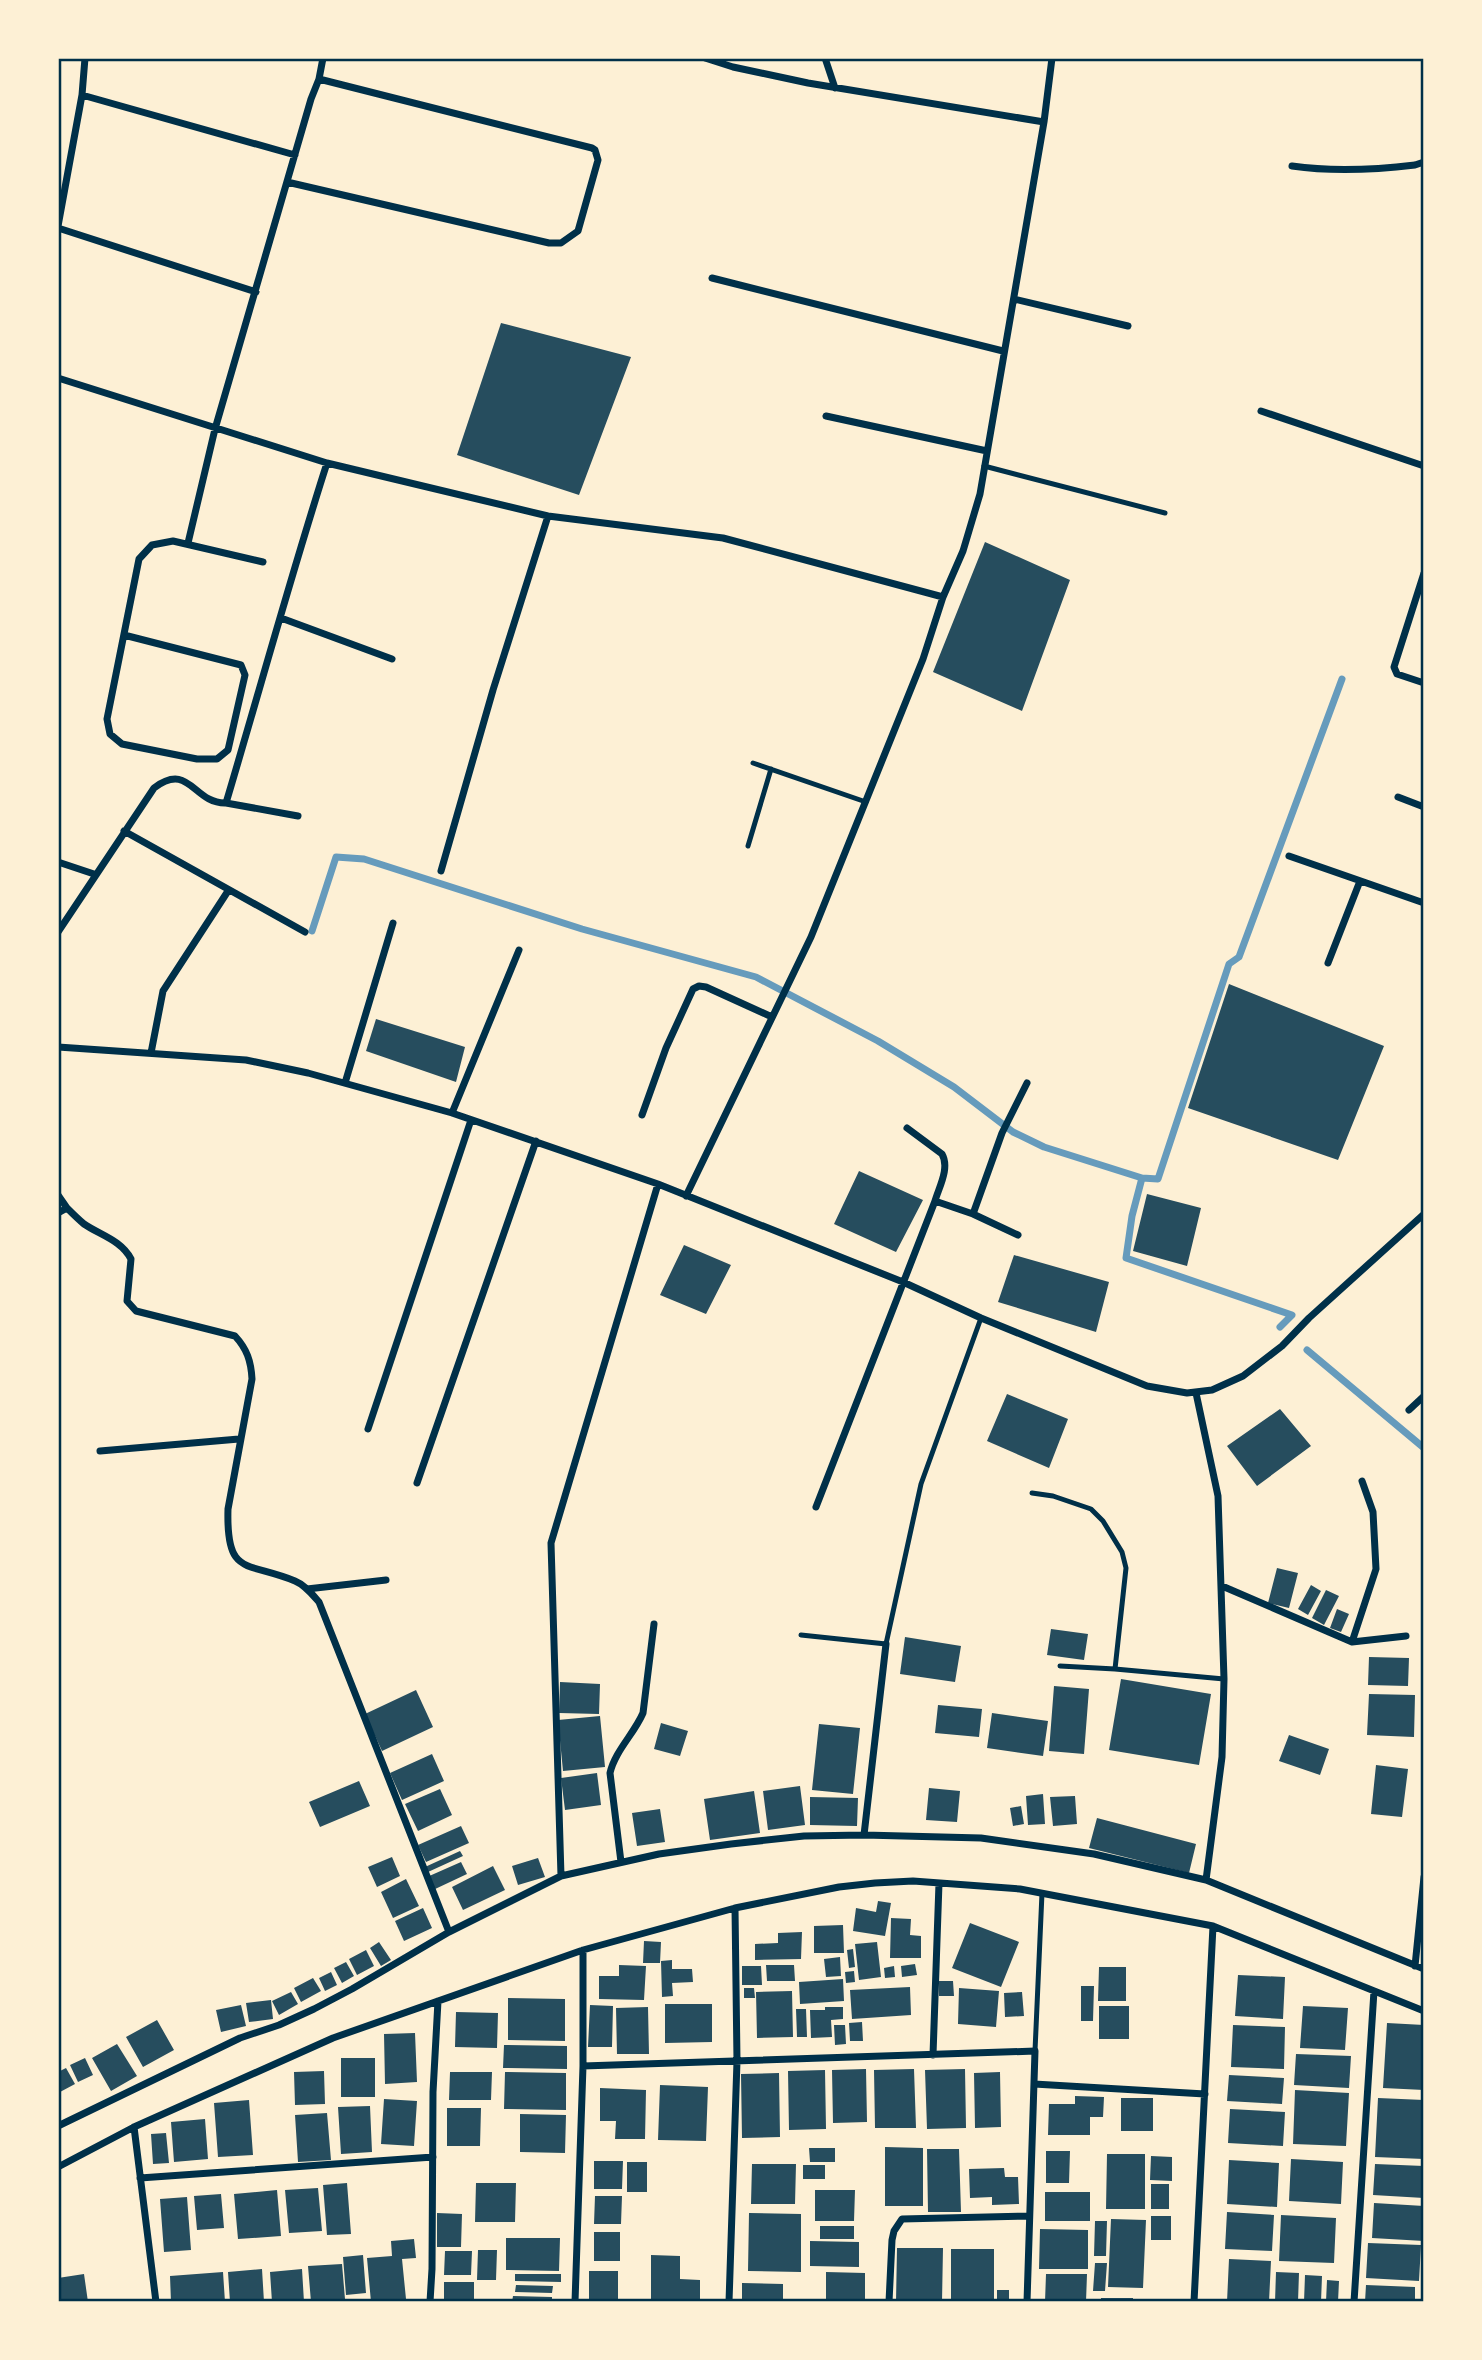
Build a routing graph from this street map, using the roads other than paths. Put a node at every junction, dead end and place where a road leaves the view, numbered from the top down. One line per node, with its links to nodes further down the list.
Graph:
1 (85, 58): 8 (street)
2 (323, 58): 6 (street)
3 (705, 58): 7 (street)
4 (825, 58): 7 (street)
5 (1052, 58): 9 (street)
6 (319, 79): 10 (street); 13 (street)
7 (835, 88): 9 (street)
8 (82, 96): 10 (street); 14 (street)
9 (1044, 122): 17 (street)
10 (295, 155): 13 (street)
11 (1424, 162): 12 (street)
12 (1292, 166)
13 (287, 182): 16 (street)
14 (58, 227): 16 (street)
15 (712, 278): 19 (street)
16 (256, 292): 23 (street)
17 (1014, 299): 18 (street); 19 (street)
18 (1128, 326)
19 (1003, 351): 24 (street)
20 (58, 378): 23 (street)
21 (1261, 411): 27 (street)
22 (826, 416): 24 (street)
23 (215, 429): 25 (street); 30 (street)
24 (987, 451): 26 (street)
25 (327, 463): 29 (street); 34 (street)
26 (984, 466): 28 (lane); 33 (street)
27 (1424, 466)
28 (1165, 513)
29 (548, 516): 33 (street); 49 (street)
30 (188, 543): 31 (street); 35 (street)
31 (263, 562)
32 (1424, 573): 37 (street)
33 (943, 597): 41 (street)
34 (281, 618): 36 (street); 42 (street)
35 (124, 635): 35 (street)
36 (392, 659)
37 (1424, 682)
38 (753, 763): 39 (lane)
39 (771, 769): 41 (lane); 46 (lane)
40 (1398, 797): 43 (street)
41 (867, 802): 59 (street)
42 (226, 803): 44 (street); 45 (street)
43 (1424, 807)
44 (298, 817)
45 (124, 831): 50 (street); 52 (street)
46 (748, 846)
47 (1289, 856): 51 (street)
48 (58, 862): 50 (street)
49 (441, 871)
50 (94, 874): 55 (street)
51 (1360, 881): 53 (street); 58 (street)
52 (228, 891): 56 (street); 61 (street)
53 (1424, 903)
54 (393, 923): 62 (street)
55 (58, 932)
56 (305, 932)
57 (519, 950): 64 (street)
58 (1328, 963)
59 (772, 1017): 65 (street); 71 (street)
60 (58, 1047): 61 (street)
61 (151, 1053): 62 (street)
62 (345, 1083): 64 (street)
63 (1027, 1083): 75 (street)
64 (452, 1113): 66 (street)
65 (642, 1115)
66 (471, 1120): 68 (street); 83 (street)
67 (907, 1128): 72 (street)
68 (536, 1141): 69 (street); 87 (street)
69 (658, 1184): 71 (street); 103 (street)
70 (58, 1195): 73 (street)
71 (686, 1196): 78 (street)
72 (935, 1201): 75 (street); 78 (street)
73 (67, 1208): 74 (street); 84 (street)
74 (58, 1213)
75 (973, 1214): 77 (street)
76 (1424, 1214): 80 (street)
77 (1018, 1235)
78 (903, 1282): 79 (street); 89 (street)
79 (981, 1318): 80 (street); 97 (lane)
80 (1196, 1393): 91 (street)
81 (1424, 1396): 82 (street)
82 (1409, 1410)
83 (368, 1429)
84 (239, 1439): 85 (street); 92 (street)
85 (100, 1451)
86 (1362, 1481): 96 (street)
87 (418, 1483)
88 (1032, 1493): 99 (lane)
89 (816, 1507)
90 (386, 1580): 92 (street)
91 (1222, 1586): 96 (street); 100 (street)
92 (307, 1589): 110 (street)
93 (654, 1623): 102 (street)
94 (801, 1635): 97 (lane)
95 (1406, 1636): 96 (street)
96 (1352, 1642)
97 (886, 1644): 101 (street)
98 (1060, 1666): 99 (lane)
99 (1115, 1669): 100 (lane)
100 (1224, 1679): 105 (street)
101 (864, 1835): 102 (street); 105 (street)
102 (621, 1862): 103 (street)
103 (561, 1876): 110 (street)
104 (1424, 1877): 112 (street)
105 (1206, 1880): 112 (street)
106 (939, 1883): 107 (street); 108 (street); 118 (street)
107 (1042, 1893): 109 (street); 117 (lane)
108 (735, 1908): 111 (street); 119 (street)
109 (1213, 1926): 114 (street); 122 (street)
110 (449, 1932): 123 (street)
111 (583, 1950): 115 (street); 120 (street)
112 (1415, 1966): 113 (street)
113 (1424, 1969)
114 (1374, 1991): 116 (street); 136 (street)
115 (438, 2001): 124 (street); 125 (street)
116 (1424, 2011)
117 (1035, 2051): 118 (street); 121 (street)
118 (933, 2054): 119 (street)
119 (737, 2062): 120 (street); 132 (street)
120 (583, 2066): 131 (street)
121 (1034, 2084): 122 (street); 128 (street)
122 (1205, 2094): 135 (street)
123 (58, 2126)
124 (134, 2127): 126 (street); 127 (street)
125 (433, 2157): 127 (street); 130 (street)
126 (58, 2167)
127 (140, 2178): 129 (street)
128 (1029, 2216): 133 (street); 134 (street)
129 (156, 2302)
130 (430, 2302)
131 (575, 2302)
132 (729, 2302)
133 (889, 2302)
134 (1027, 2302)
135 (1194, 2302)
136 (1354, 2302)

